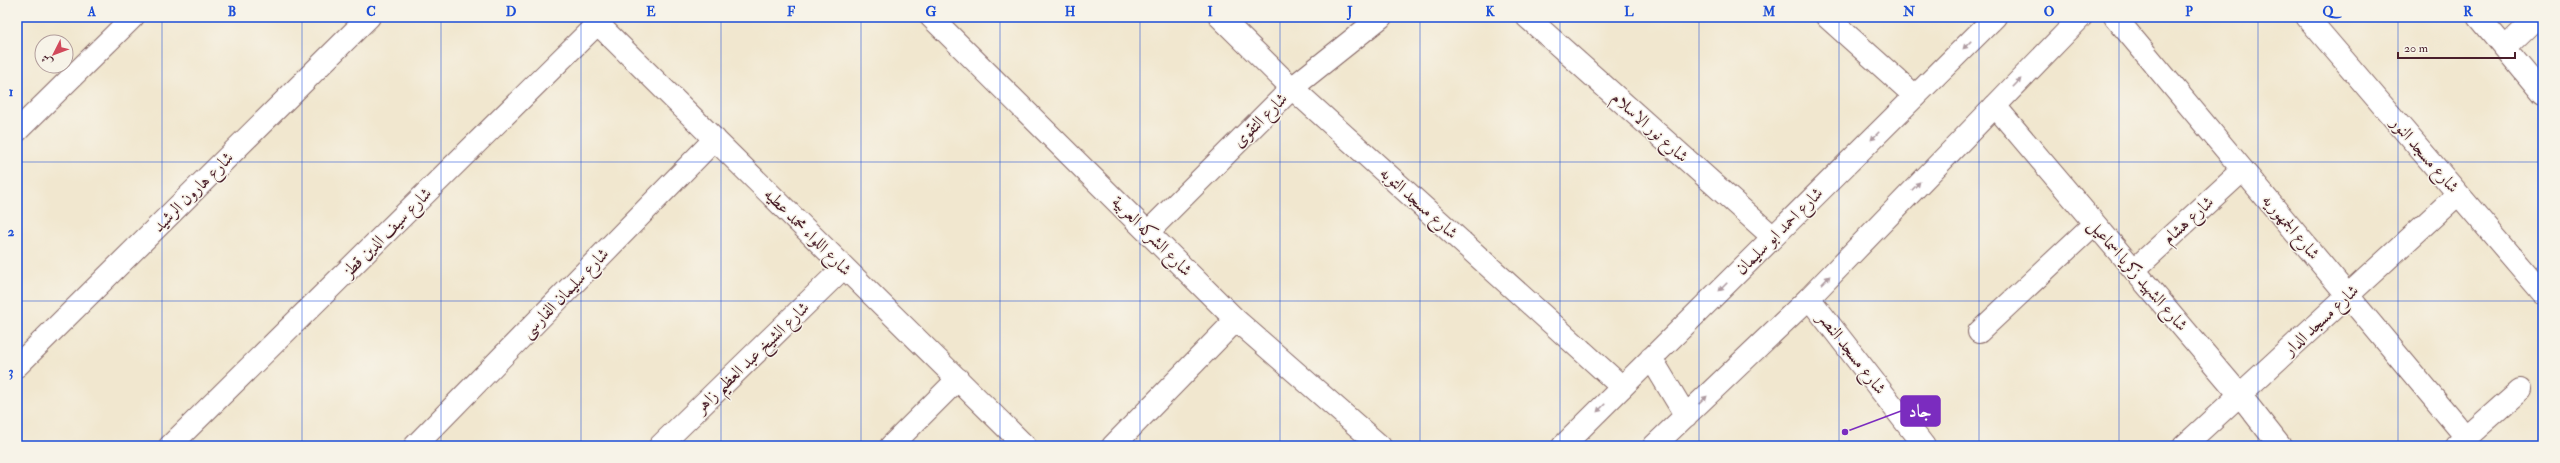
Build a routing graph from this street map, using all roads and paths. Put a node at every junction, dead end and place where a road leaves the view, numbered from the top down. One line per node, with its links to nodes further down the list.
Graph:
1 (133, 17): 20 (street)
2 (369, 17): 35 (street, شارع هارون الرشيد)
3 (931, 17): 25 (street, شارع الشركه العربية)
4 (1220, 17): 16 (street, شارع مسجد التوبه)
5 (1381, 17): 16 (street, شارع التقوى)
6 (1527, 17): 26 (street, شارع نور الاسلام)
7 (1827, 17): 18 (street)
8 (1995, 17): 18 (street, شارع احمد ابو سليمان, one-way to 18)
9 (2081, 17): 19 (street, one-way to 9)
10 (2115, 17): 22 (street, شارع الجمهوريه)
11 (2307, 17): 23 (street, شارع مسجد النور)
12 (2479, 17): 15 (street)
13 (2537, 17): 15 (street)
14 (597, 19): 21 (street, شارع اللواء محمد عطيه); 42 (street, شارع سيف الدين قطز)
15 (2505, 48): 17 (street)
16 (1292, 88): 25 (street, شارع التقوى); 37 (street, شارع مسجد التوبه)
17 (2543, 94)
18 (1915, 96): 26 (street, شارع احمد ابو سليمان, one-way to 26)
19 (1995, 106): 24 (street, شارع الشهيد زكريا اسماعيل); 31 (street, one-way to 19)
20 (17, 132)
21 (715, 139): 27 (street, شارع اللواء محمد عطيه); 43 (street, شارع سليمان الفارسى)
22 (2243, 170): 28 (street, شارع هشام); 30 (street, شارع الجمهوريه)
23 (2458, 194): 29 (street, شارع مسجد النور); 30 (street, شارع مسجد الدار)
24 (2094, 224): 28 (street, شارع الشهيد زكريا اسماعيل); 33 (street)
25 (1148, 232): 32 (street, شارع الشركه العربية)
26 (1773, 238): 34 (street, شارع احمد ابو سليمان, one-way to 34)
27 (844, 267): 36 (street, شارع اللواء محمد عطيه); 44 (street, شارع الشيخ عبد العظيم زاهر)
28 (2134, 270): 39 (street, شارع الشهيد زكريا اسماعيل)
29 (2543, 293)
30 (2348, 296): 39 (street, شارع مسجد الدار); 41 (street, شارع الجمهوريه)
31 (1808, 298): 40 (street, one-way to 31); 51 (street, شارع مسجد النصر)
32 (1236, 320): 47 (street); 48 (street, شارع الشركه العربية)
33 (1979, 332)
34 (1651, 358): 37 (street, شارع احمد ابو سليمان); 40 (street)
35 (17, 366)
36 (958, 379): 45 (street); 46 (street, شارع اللواء محمد عطيه)
37 (1622, 387): 49 (street, شارع احمد ابو سليمان, one-way to 49)
38 (2520, 390): 41 (street)
39 (2240, 395): 52 (street, شارع مسجد الدار); 53 (street, شارع الشهيد زكريا اسماعيل)
40 (1686, 416): 50 (street)
41 (2462, 442)
42 (170, 446)
43 (415, 446)
44 (660, 446)
45 (891, 446)
46 (1025, 446)
47 (1113, 446)
48 (1380, 446)
49 (1563, 446)
50 (1654, 446)
51 (1924, 446)
52 (2184, 446)
53 (2280, 446)

